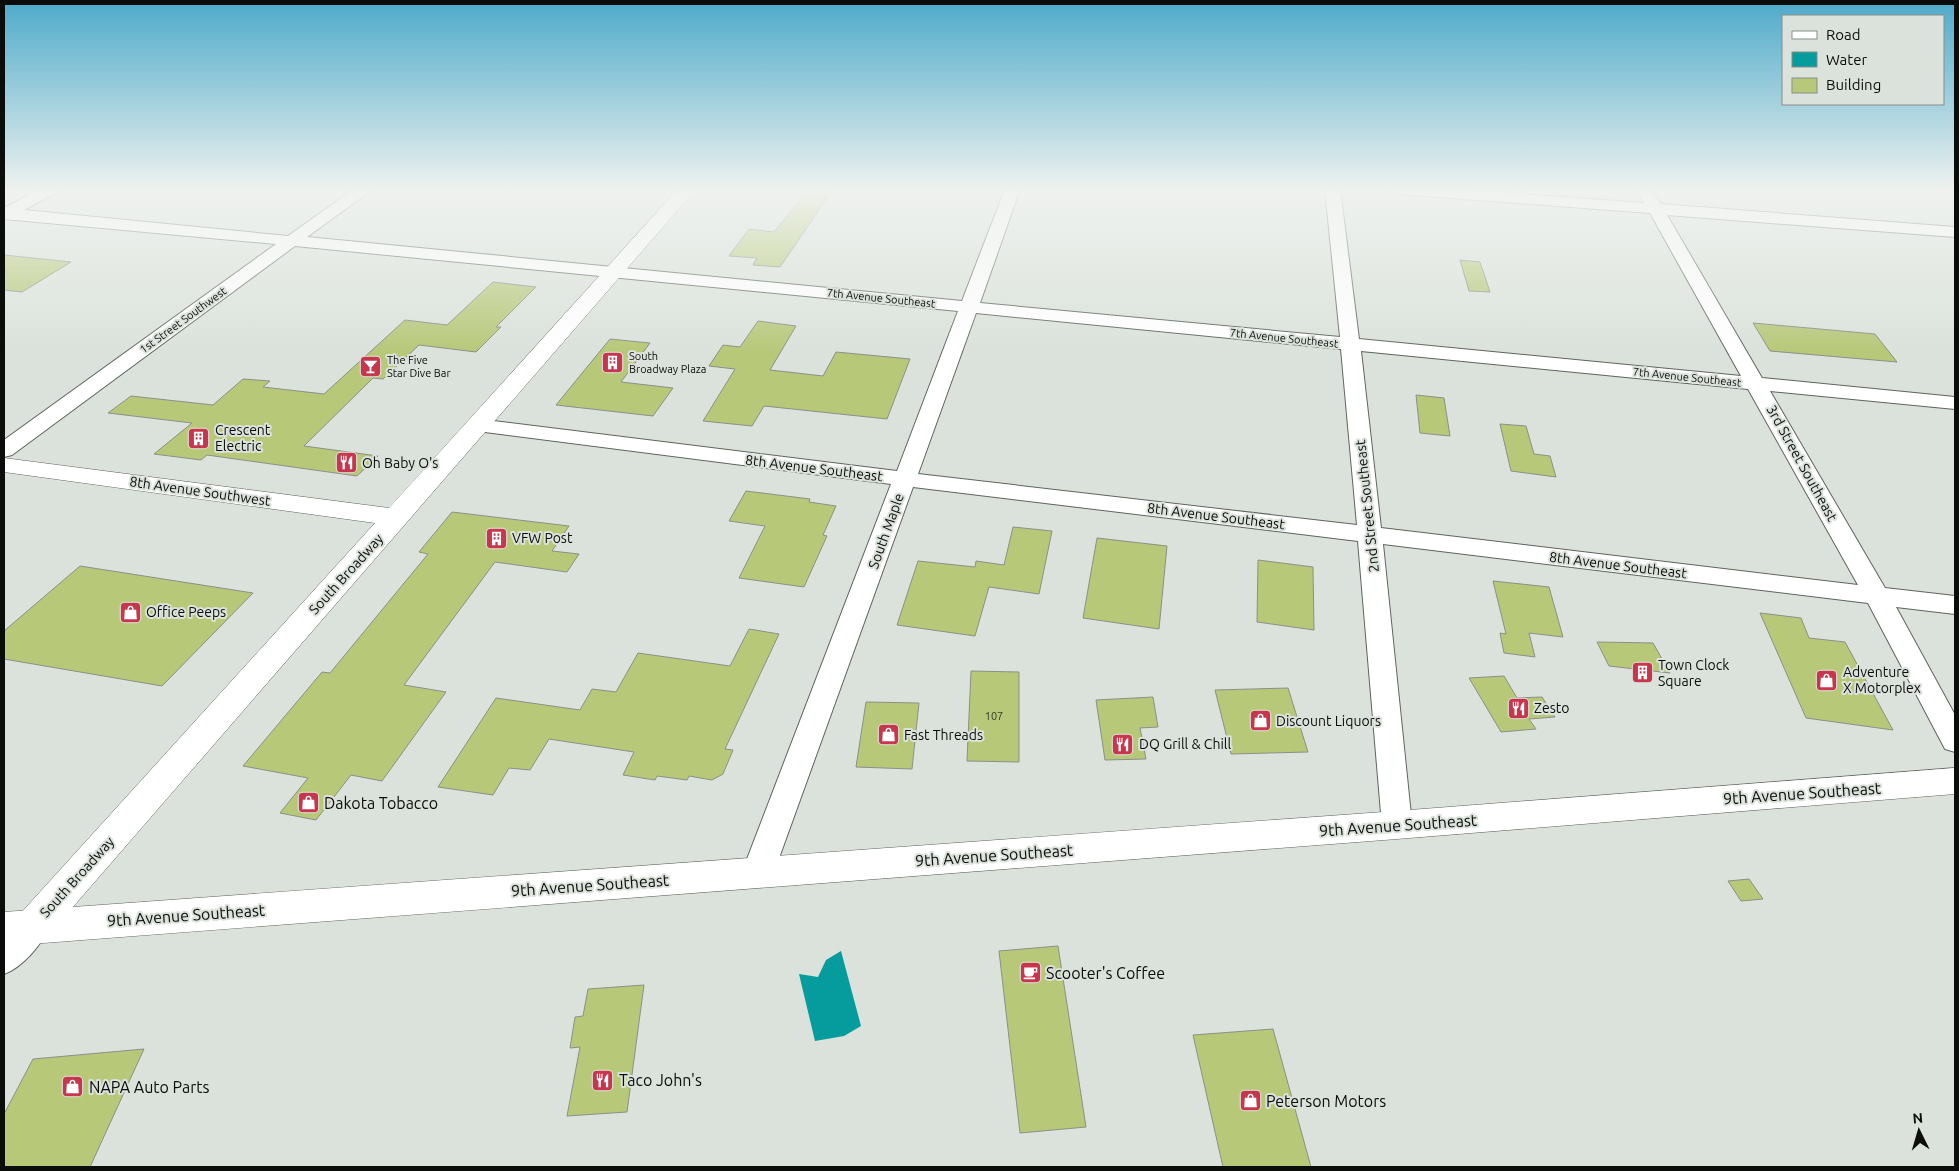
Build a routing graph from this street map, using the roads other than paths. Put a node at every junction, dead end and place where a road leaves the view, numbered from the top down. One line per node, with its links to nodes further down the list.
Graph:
1 (288, 244): 13 (street, 1st Street Southwest)
2 (319, 244): 7 (street, 7th Avenue Southeast)
3 (637, 244): 7 (street, South Broadway)
4 (993, 244): 8 (street, South Maple)
5 (1339, 244): 9 (street, 2nd Street Southeast)
6 (1676, 244): 10 (street, 3rd Street Southeast)
7 (612, 272): 8 (street, 7th Avenue Southeast); 12 (street, South Broadway)
8 (970, 307): 9 (street, 7th Avenue Southeast); 15 (street, South Maple)
9 (1351, 344): 10 (street, 7th Avenue Southeast); 17 (street, 2nd Street Southeast)
10 (1758, 384): 11 (street, 7th Avenue Southeast); 18 (street, 3rd Street Southeast)
11 (1955, 403)
12 (477, 425): 15 (street, 8th Avenue Southeast); 16 (street, South Broadway)
13 (4, 450)
14 (4, 465): 16 (street, 8th Avenue Southwest)
15 (905, 479): 17 (street, 8th Avenue Southeast); 23 (street, South Maple)
16 (396, 517): 24 (street, South Broadway)
17 (1370, 535): 18 (street, 8th Avenue Southeast); 22 (street, 2nd Street Southeast)
18 (1877, 596): 19 (street, 8th Avenue Southeast); 20 (street, 3rd Street Southeast)
19 (1955, 605)
20 (1955, 741)
21 (1955, 781): 22 (street, 9th Avenue Southeast)
22 (1397, 825): 23 (street, 9th Avenue Southeast)
23 (758, 872): 24 (street, 9th Avenue Southeast)
24 (18, 927): 25 (street, South Broadway)
25 (4, 958)

